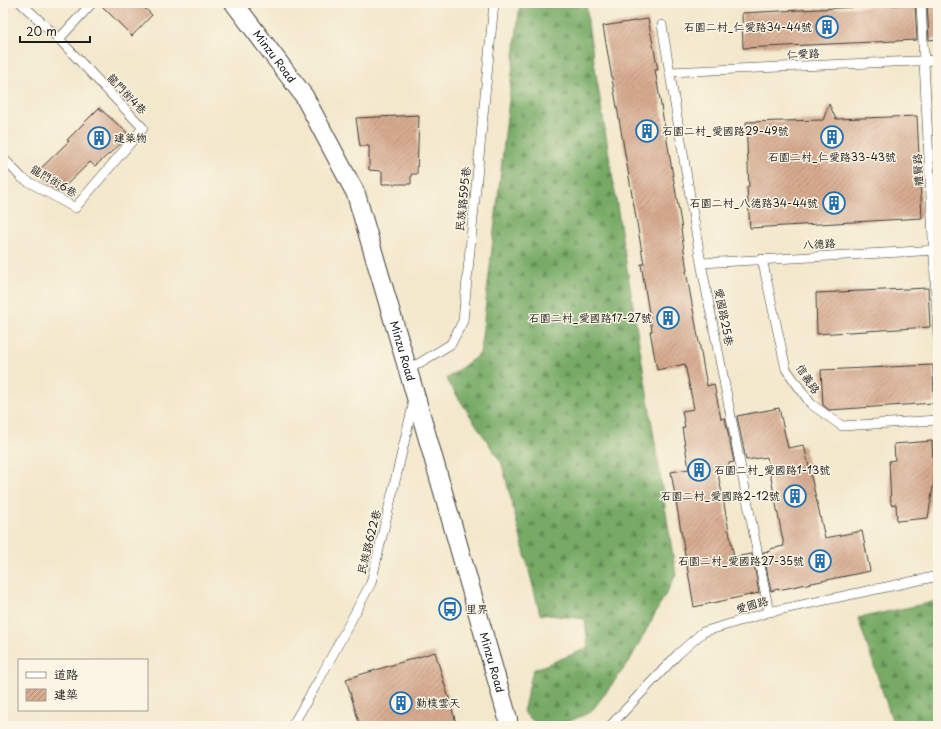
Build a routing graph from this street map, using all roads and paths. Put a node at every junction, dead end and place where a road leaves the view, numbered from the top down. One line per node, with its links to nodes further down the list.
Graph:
1 (21, 3): 7 (lane, 龍門街4巷)
2 (92, 3): 7 (lane)
3 (234, 3): 17 (street, Minzu Road)
4 (494, 3): 17 (lane, 民族路595巷)
5 (922, 3): 9 (lane, 禮賢路)
6 (662, 25): 10 (lane, 愛國路25巷)
7 (58, 39): 12 (lane, 龍門街4巷)
8 (938, 60): 9 (lane, 仁愛路)
9 (924, 61): 10 (lane, 仁愛路); 13 (lane, 禮賢路)
10 (670, 72): 15 (lane, 愛國路25巷)
11 (3, 158): 12 (lane, 龍門街6巷)
12 (75, 208)
13 (936, 250): 14 (lane, 八德路); 16 (lane, 禮賢路)
14 (762, 259): 15 (lane, 八德路); 19 (lane, 信義路)
15 (701, 263): 21 (lane, 愛國路25巷)
16 (938, 336)
17 (408, 370): 18 (street, Minzu Road)
18 (415, 394): 22 (lane, 民族路622巷); 23 (street, Minzu Road)
19 (938, 420)
20 (938, 576): 21 (lane, 愛國路)
21 (769, 612): 24 (lane, 愛國路)
22 (292, 726)
23 (508, 726)
24 (610, 726)

